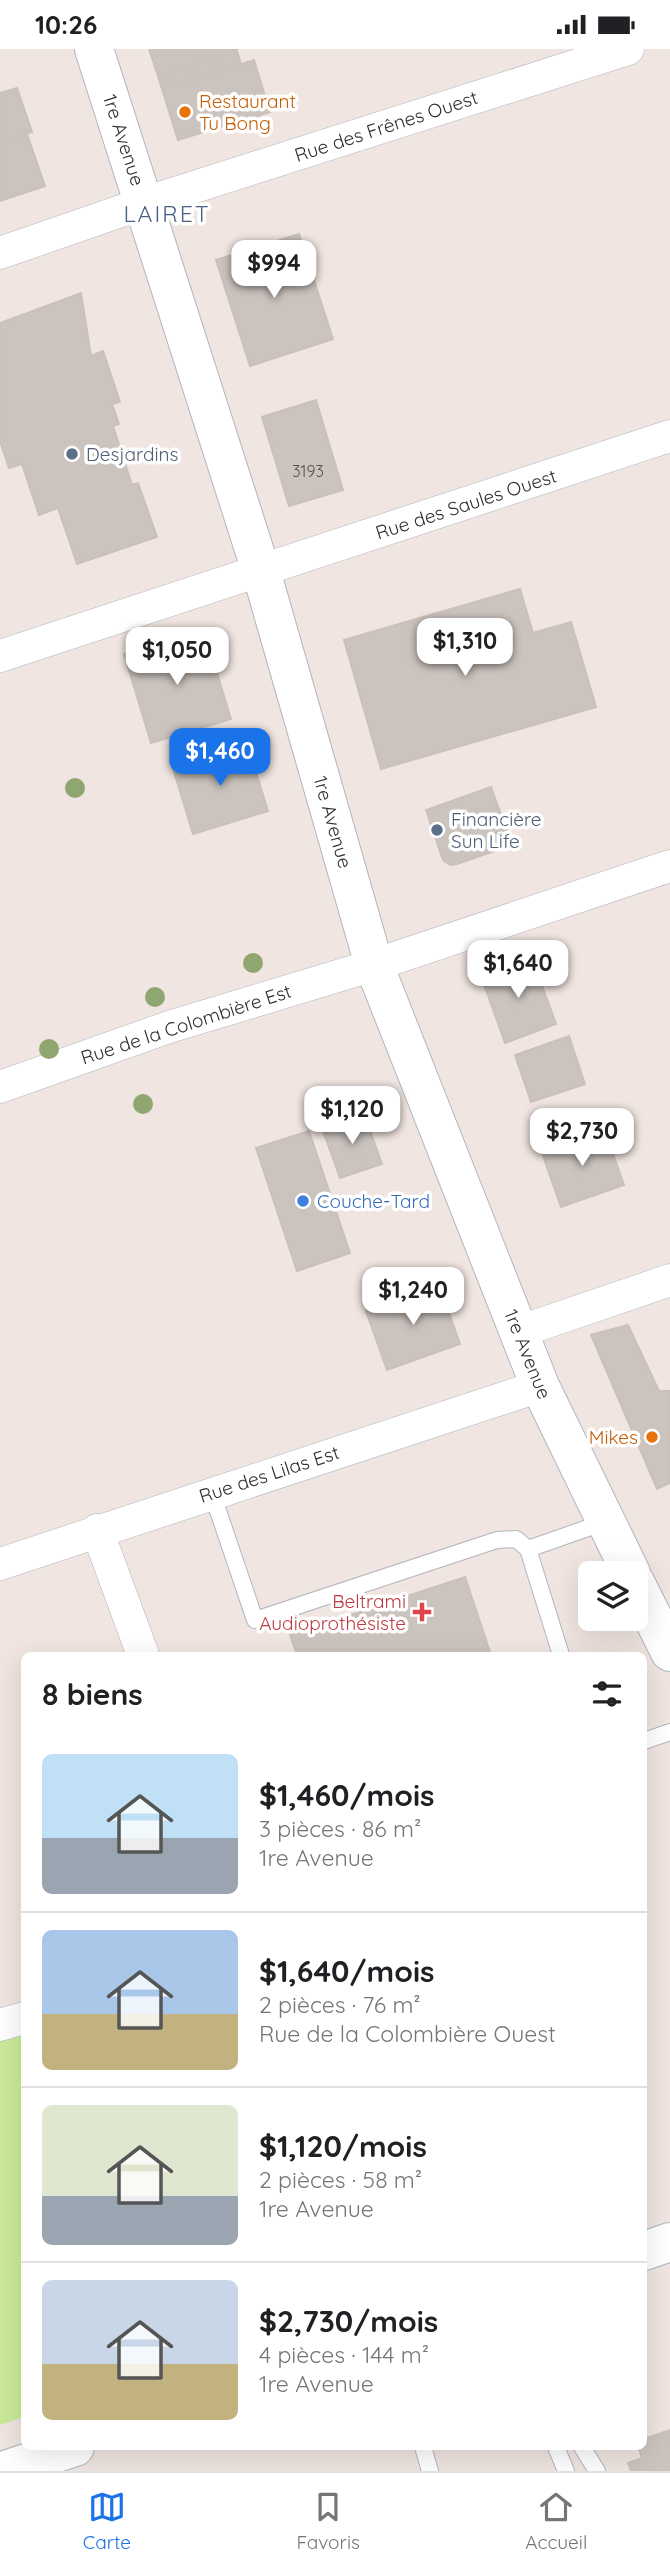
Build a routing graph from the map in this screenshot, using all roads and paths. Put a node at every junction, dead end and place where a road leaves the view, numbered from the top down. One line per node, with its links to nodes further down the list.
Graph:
1 (94, 49): 3 (street, 1re Avenue)
2 (628, 49): 3 (street, Rue des Frênes Ouest)
3 (145, 203): 4 (street, Rue des Frênes Ouest); 6 (street, 1re Avenue)
4 (0, 253)
5 (670, 436): 6 (street, Rue des Saules Ouest)
6 (261, 571): 7 (street, Rue des Saules Ouest); 9 (street, 1re Avenue)
7 (0, 656)
8 (670, 866): 9 (street, Rue de la Colombière Est)
9 (374, 965): 10 (street, Rue de la Colombière Est); 12 (street, 1re Avenue)
10 (0, 1087)
11 (670, 1280): 12 (street)
12 (518, 1332): 13 (street, 1re Avenue)
13 (540, 1386): 14 (street, Rue des Lilas Est); 15 (street, 1re Avenue)
14 (212, 1493): 16 (street, Rue des Lilas Est); 17 (lane)
15 (606, 1522): 17 (lane); 18 (street, 1re Avenue)
16 (97, 1530): 19 (street, Rue des Lilas Est); 22 (street)
17 (528, 1549): 23 (lane)
18 (625, 1561)
19 (0, 1564)
20 (648, 1606): 21 (street)
21 (667, 1640)
22 (142, 1652)
23 (560, 1652)
24 (670, 1732): 25 (lane)
25 (647, 1740)
26 (21, 2019): 27 (street)
27 (0, 2025)
28 (670, 2242): 29 (street)
29 (647, 2250)
30 (66, 2450): 34 (street)
31 (424, 2450): 35 (lane)
32 (557, 2450): 36 (lane)
33 (584, 2450): 37 (lane)
34 (2, 2471)
35 (430, 2471)
36 (566, 2471)
37 (597, 2471)

